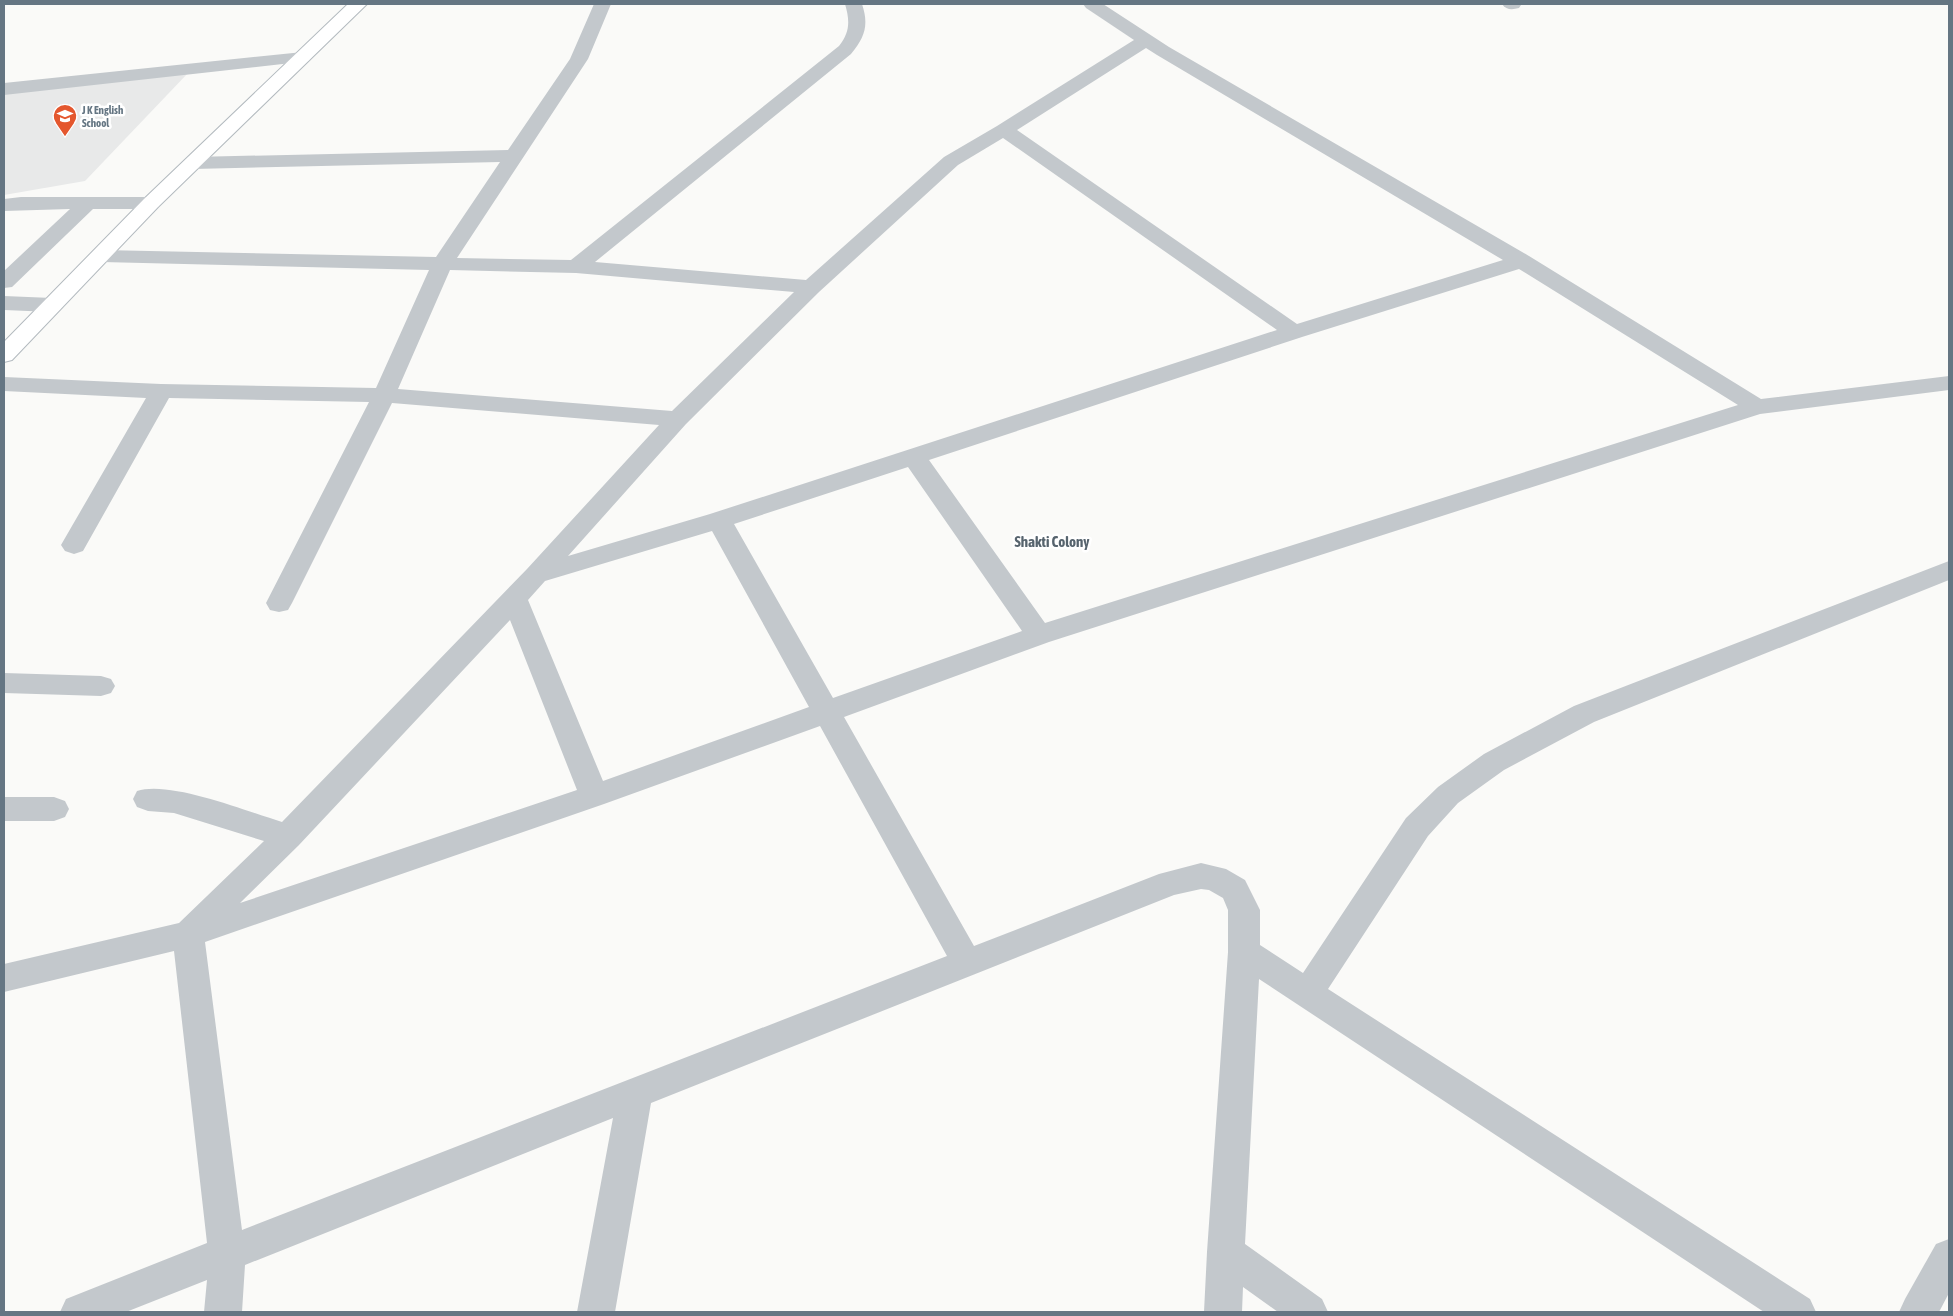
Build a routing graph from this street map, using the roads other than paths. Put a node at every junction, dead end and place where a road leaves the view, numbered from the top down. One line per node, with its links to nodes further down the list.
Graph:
1 (358, 4): 6 (street)
2 (602, 4): 9 (street)
3 (854, 4): 17 (street)
4 (1092, 4): 5 (street)
5 (1146, 40): 8 (street); 15 (street)
6 (303, 57): 7 (street); 10 (street)
7 (4, 89)
8 (1004, 130): 19 (street); 22 (street)
9 (513, 156): 10 (street); 16 (street)
10 (193, 162): 12 (street)
11 (88, 203): 12 (street); 13 (street); 18 (street)
12 (152, 203): 14 (street)
13 (4, 205)
14 (102, 256): 16 (street); 21 (street)
15 (1521, 261): 22 (street); 28 (street)
16 (443, 262): 17 (street); 27 (street)
17 (576, 267): 19 (street)
18 (4, 282)
19 (811, 287): 29 (street)
20 (4, 303): 21 (street)
21 (52, 305): 23 (street)
22 (1294, 332): 30 (street)
23 (4, 355)
24 (1949, 383): 28 (street)
25 (4, 384): 26 (street)
26 (161, 391): 27 (street); 32 (street)
27 (384, 395): 29 (street); 36 (street)
28 (1757, 407): 37 (street)
29 (678, 419): 34 (street)
30 (914, 457): 31 (street); 37 (street)
31 (719, 520): 34 (street); 40 (street)
32 (74, 545)
33 (1949, 570): 50 (street)
34 (536, 575): 35 (street)
35 (514, 597): 41 (street); 45 (street)
36 (278, 603)
37 (1039, 635): 40 (street)
38 (4, 684): 39 (street)
39 (101, 686)
40 (827, 712): 41 (street); 48 (street)
41 (594, 796): 46 (street)
42 (148, 799): 45 (street)
43 (4, 809): 44 (street)
44 (54, 809)
45 (288, 836): 46 (street)
46 (188, 934): 49 (street); 53 (street)
47 (1244, 952): 48 (street); 50 (street); 52 (street)
48 (967, 963): 51 (street)
49 (4, 978)
50 (1308, 993): 60 (street)
51 (635, 1094): 53 (street); 57 (street)
52 (1225, 1252): 58 (street); 59 (street)
53 (226, 1254): 55 (street); 56 (street)
54 (1949, 1257): 61 (street)
55 (79, 1312)
56 (223, 1312)
57 (596, 1312)
58 (1223, 1312)
59 (1309, 1312)
60 (1797, 1312)
61 (1918, 1312)

